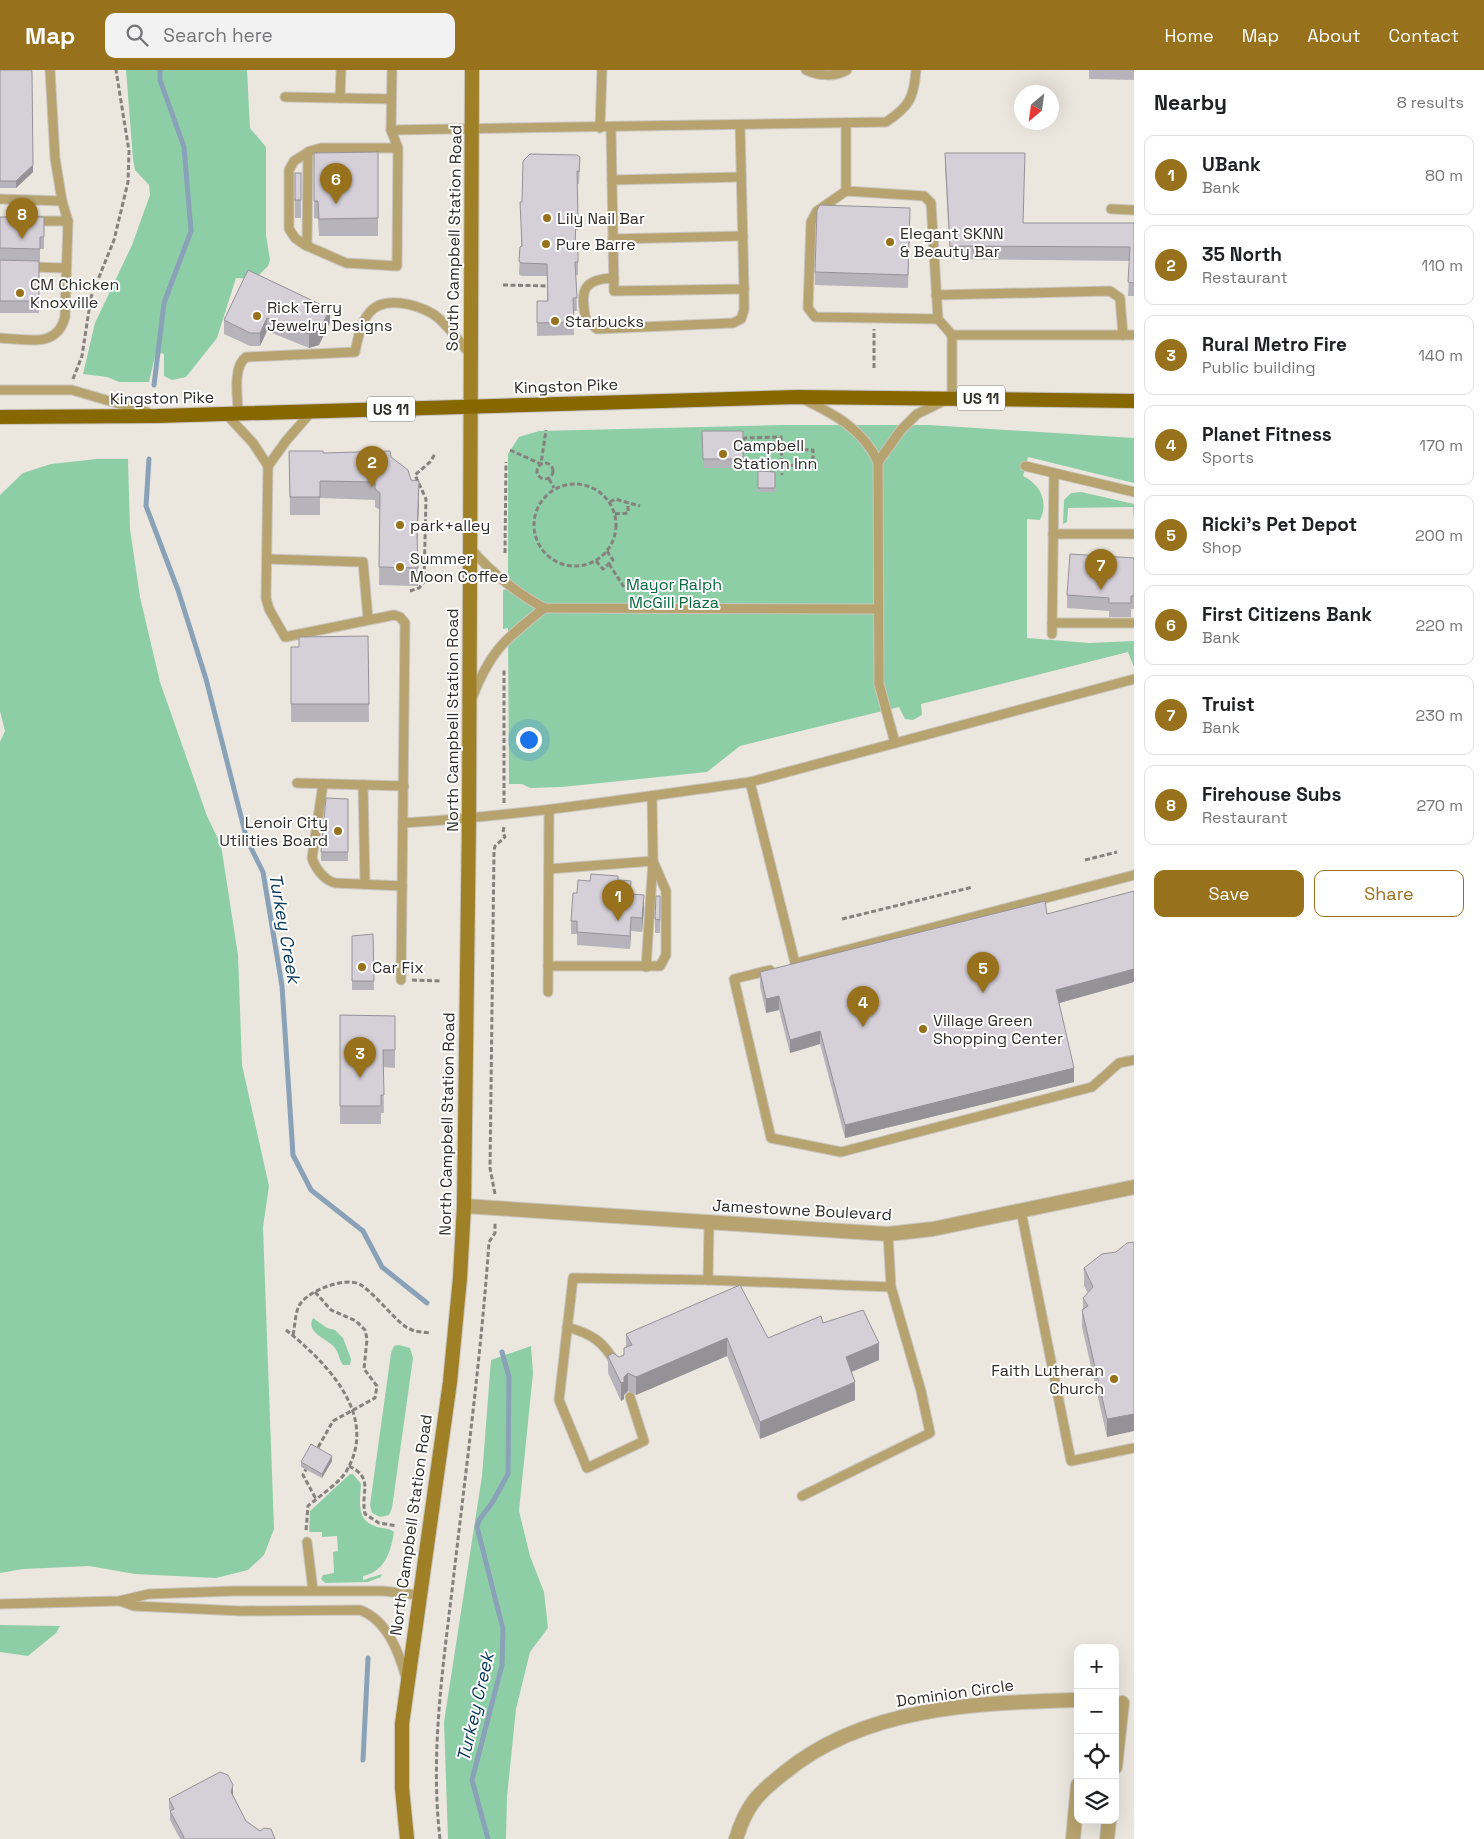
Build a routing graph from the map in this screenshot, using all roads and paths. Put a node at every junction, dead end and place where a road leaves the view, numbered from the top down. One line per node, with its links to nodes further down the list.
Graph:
1 (50, 70): 26 (lane)
2 (116, 70): 49 (path)
3 (341, 70): 12 (lane)
4 (392, 70): 13 (lane)
5 (472, 70): 16 (main road, South Campbell Station Road)
6 (602, 70): 17 (lane)
7 (806, 70): 10 (lane)
8 (817, 70): 10 (lane)
9 (916, 70): 14 (lane)
10 (846, 71)
11 (285, 97): 12 (lane)
12 (340, 98): 13 (lane)
13 (391, 99): 19 (lane)
14 (846, 123): 15 (lane); 24 (lane)
15 (740, 125): 18 (lane); 22 (lane)
16 (473, 128): 17 (lane); 19 (lane); 47 (main road, South Campbell Station Road)
17 (600, 128): 18 (lane)
18 (611, 128): 23 (lane)
19 (391, 130): 20 (lane)
20 (398, 148): 21 (lane); 33 (lane)
21 (308, 152): 33 (lane); 33 (lane)
22 (741, 177): 23 (lane); 31 (lane)
23 (612, 180): 32 (lane)
24 (846, 191): 40 (lane); 41 (lane)
25 (0, 199): 26 (lane)
26 (62, 200): 30 (lane)
27 (1111, 209): 28 (lane)
28 (1134, 210)
29 (20, 221): 30 (lane)
30 (68, 221): 35 (lane)
31 (743, 236): 32 (lane); 39 (lane)
32 (613, 239): 36 (lane)
33 (307, 246)
34 (19, 267): 35 (lane)
35 (66, 268): 46 (lane)
36 (614, 278): 39 (lane); 39 (lane)
37 (503, 285): 38 (path)
38 (557, 286)
39 (744, 289)
40 (936, 295): 42 (lane); 44 (lane)
41 (874, 318): 42 (lane); 48 (path)
42 (938, 319): 43 (lane)
43 (952, 335): 44 (lane); 52 (lane)
44 (1123, 335): 45 (lane)
45 (1134, 335)
46 (0, 338)
47 (470, 354): 54 (main road, South Campbell Station Road); 56 (lane)
48 (874, 368)
49 (72, 382)
50 (0, 390): 57 (lane)
51 (798, 397): 52 (main road, Kingston Pike / US 11); 54 (main road, Kingston Pike / US 11); 65 (lane)
52 (952, 397): 53 (main road, Kingston Pike / US 11); 65 (lane)
53 (1134, 401)
54 (470, 406): 55 (main road, Kingston Pike / US 11); 81 (main road, North Campbell Station Road)
55 (312, 411): 56 (main road, Kingston Pike / US 11); 67 (lane)
56 (232, 413): 57 (main road, Kingston Pike / US 11); 67 (lane)
57 (157, 416): 58 (main road, Kingston Pike / US 11)
58 (0, 417)
59 (546, 430): 66 (path)
60 (743, 440): 61 (path)
61 (781, 449): 68 (path); 68 (path)
62 (510, 450): 66 (path)
63 (435, 454): 88 (path)
64 (506, 462): 83 (path)
65 (878, 462): 90 (lane)
66 (541, 464): 72 (path); 72 (path)
67 (268, 466): 84 (lane)
68 (781, 466): 71 (path)
69 (1025, 466): 70 (lane)
70 (1054, 473): 74 (lane); 79 (lane)
71 (782, 475)
72 (549, 479): 73 (path)
73 (554, 488): 75 (path); 85 (path)
74 (1134, 492)
75 (610, 502): 76 (path); 78 (path)
76 (628, 503): 77 (path); 78 (path)
77 (640, 506)
78 (615, 514): 82 (path)
79 (1053, 534): 80 (lane); 92 (lane)
80 (1134, 534)
81 (470, 548): 89 (lane); 96 (main road, North Campbell Station Road)
82 (607, 551): 85 (path); 86 (path)
83 (505, 553)
84 (267, 559): 91 (lane); 91 (lane)
85 (596, 561): 86 (path)
86 (608, 564): 87 (path)
87 (624, 587)
88 (410, 591)
89 (544, 608): 90 (lane); 96 (lane)
90 (877, 609): 97 (lane)
91 (368, 620): 102 (lane)
92 (1052, 623): 93 (lane); 94 (lane)
93 (1134, 623)
94 (1052, 634)
95 (1134, 678): 97 (lane)
96 (469, 705): 105 (main road, North Campbell Station Road)
97 (895, 743): 98 (lane)
98 (750, 782): 103 (lane); 117 (lane)
99 (297, 783): 100 (lane)
100 (322, 784): 101 (lane); 112 (lane)
101 (363, 785): 102 (lane); 112 (lane)
102 (404, 786): 106 (lane)
103 (652, 796): 104 (lane); 109 (lane)
104 (550, 810): 105 (lane); 110 (lane)
105 (470, 819): 106 (lane); 125 (main road, North Campbell Station Road)
106 (403, 823): 113 (lane)
107 (1117, 852): 108 (path)
108 (1085, 860)
109 (653, 861): 110 (lane); 118 (lane); 118 (lane)
110 (549, 869): 116 (lane)
111 (1134, 876): 117 (lane)
112 (365, 884): 113 (lane)
113 (402, 886): 119 (lane)
114 (973, 887): 115 (path)
115 (842, 919)
116 (548, 966): 118 (lane); 122 (lane)
117 (786, 966): 123 (lane)
118 (646, 967)
119 (400, 980)
120 (415, 980): 121 (path)
121 (442, 981)
122 (548, 992)
123 (1134, 1060)
124 (1134, 1187): 126 (street, Jamestowne Boulevard)
125 (464, 1206): 127 (street, Jamestowne Boulevard); 148 (main road, North Campbell Station Road)
126 (1021, 1212): 128 (street, Jamestowne Boulevard); 139 (lane)
127 (708, 1222): 128 (street, Jamestowne Boulevard); 129 (lane)
128 (888, 1234): 130 (lane)
129 (708, 1280): 130 (lane); 132 (lane)
130 (890, 1287): 143 (lane)
131 (315, 1292): 134 (path); 135 (path); 138 (path)
132 (567, 1327): 136 (lane); 137 (lane)
133 (286, 1330): 135 (path)
134 (430, 1333)
135 (293, 1335): 138 (path)
136 (619, 1368)
137 (630, 1397)
138 (353, 1408): 140 (path); 142 (path)
139 (1134, 1448)
140 (314, 1454)
141 (310, 1462): 144 (path)
142 (349, 1466): 144 (path); 145 (path)
143 (802, 1496)
144 (316, 1499): 146 (path)
145 (397, 1526)
146 (306, 1542): 147 (lane)
147 (313, 1590): 148 (lane); 149 (lane)
148 (418, 1595): 151 (main road, North Campbell Station Road)
149 (119, 1601): 150 (lane); 151 (lane)
150 (0, 1604)
151 (407, 1684): 157 (main road, North Campbell Station Road)
152 (1074, 1700): 158 (street, Dominion Circle)
153 (1124, 1704): 154 (street)
154 (1119, 1739)
155 (1074, 1824): 159 (street)
156 (1109, 1824): 160 (street)
157 (407, 1839)
158 (736, 1839)
159 (1073, 1839)
160 (1107, 1839)

